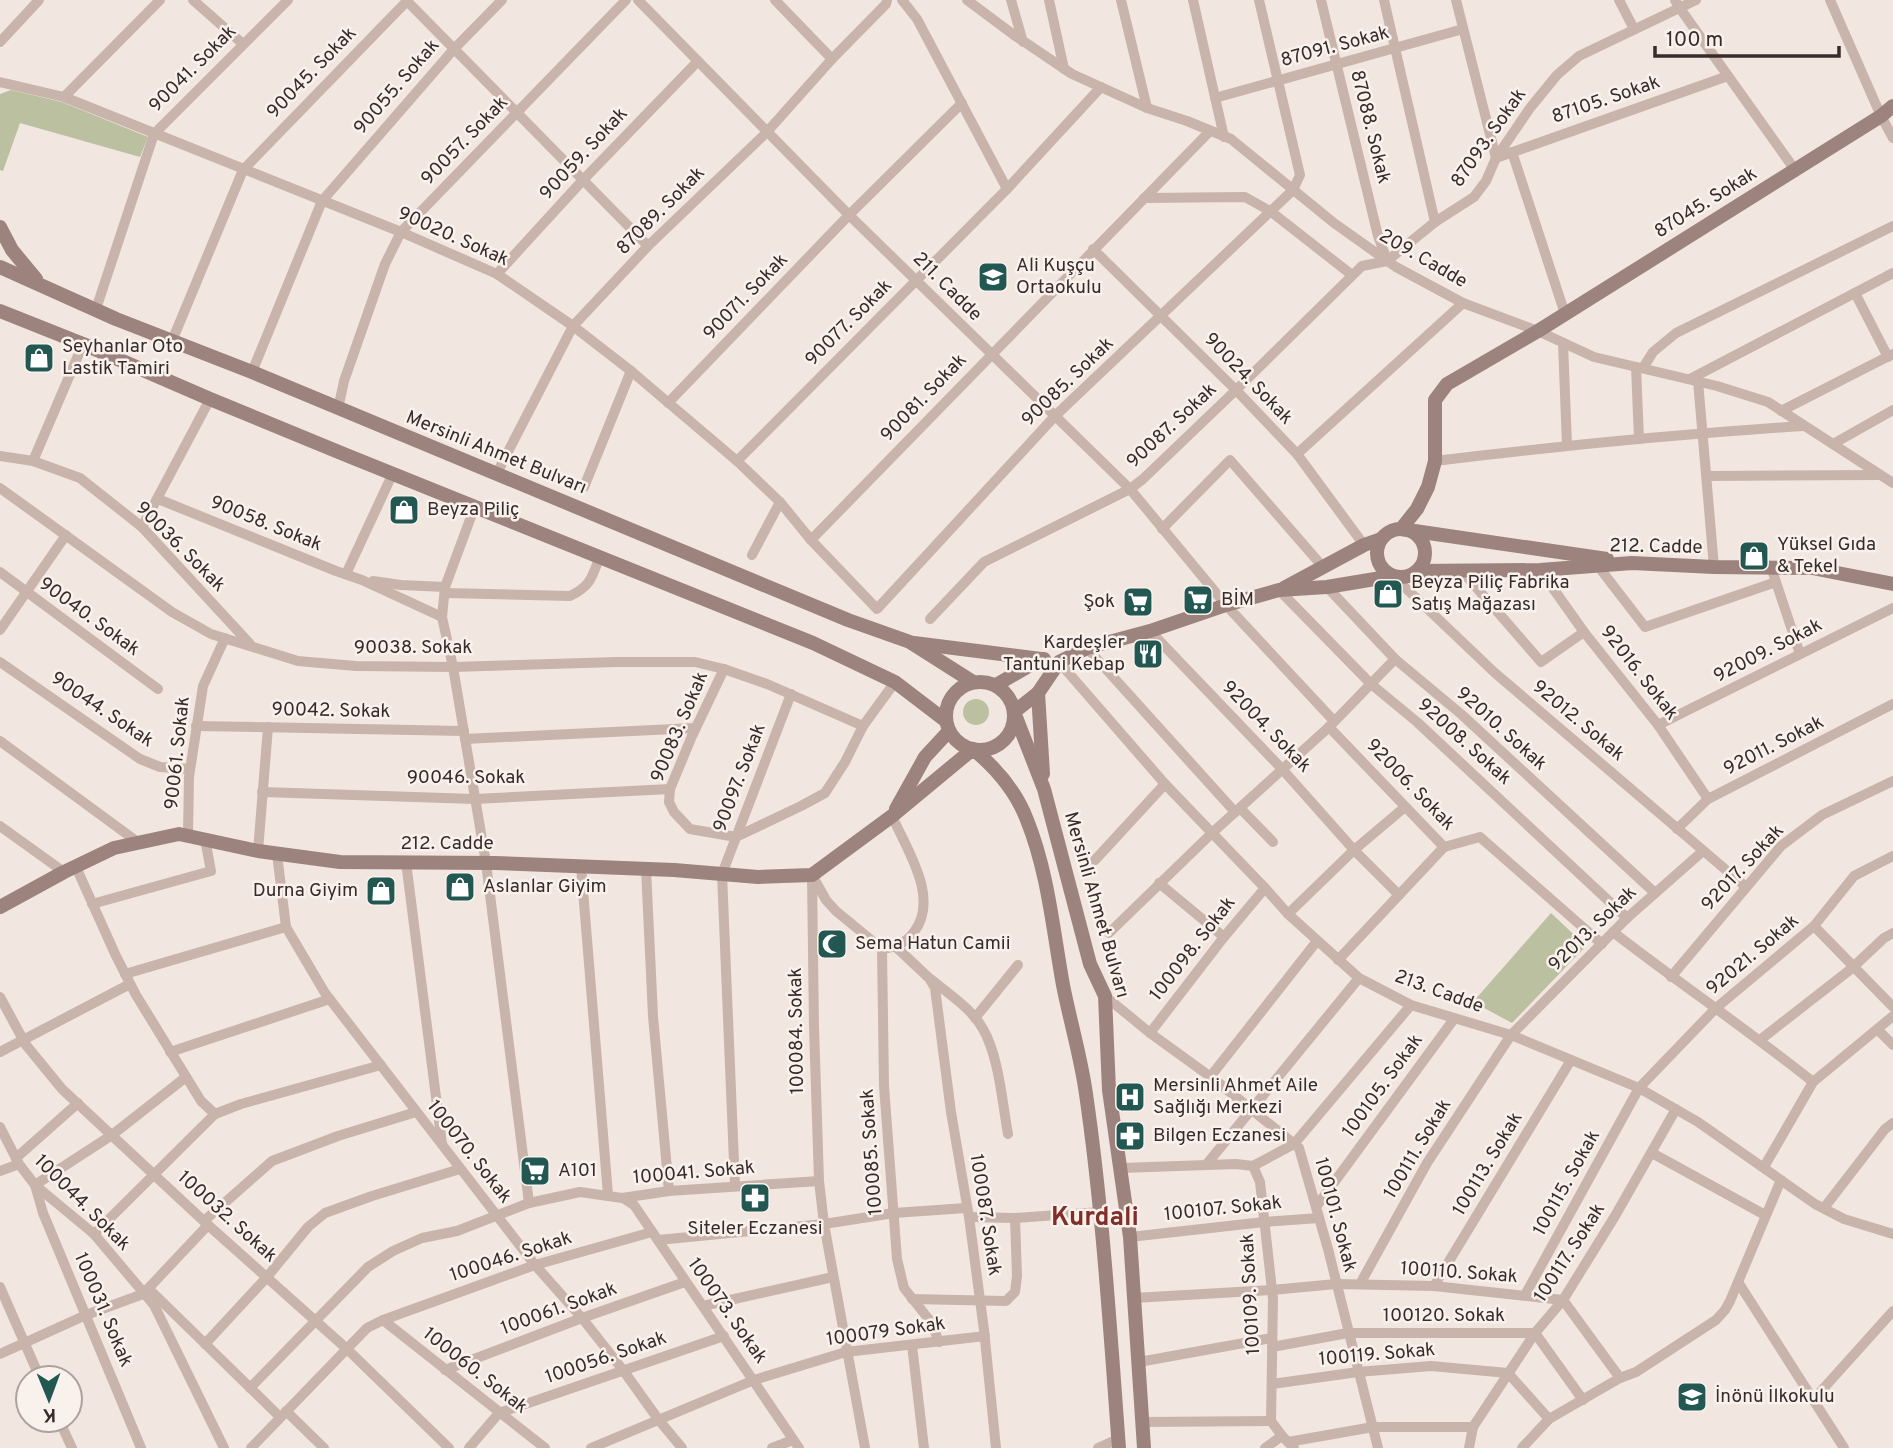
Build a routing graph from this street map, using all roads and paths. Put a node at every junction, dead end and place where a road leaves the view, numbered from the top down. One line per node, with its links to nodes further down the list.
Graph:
1 (39, 0): 27 (street)
2 (160, 0): 40 (street)
3 (193, 0): 29 (street)
4 (288, 0): 29 (street, 90041. Sokak)
5 (502, 0): 31 (street, 90055. Sokak)
6 (626, 0): 45 (street, 90057. Sokak)
7 (638, 0): 33 (street, 211. Cadde)
8 (775, 0): 32 (street)
9 (887, 0): 32 (street, 87089. Sokak)
10 (902, 0): 42 (street)
11 (967, 0): 28 (street, 209. Cadde)
12 (1011, 0): 28 (street)
13 (1049, 0): 35 (street)
14 (1121, 0): 44 (street)
15 (1193, 0): 41 (street)
16 (1259, 0): 37 (street)
17 (1321, 0): 34 (street, 87088. Sokak)
18 (1384, 0): 30 (street)
19 (1456, 0): 25 (street)
20 (1619, 0): 26 (street)
21 (1696, 0): 24 (street, 87093. Sokak)
22 (1830, 0): 46 (street)
23 (406, 1): 31 (street); 54 (street, 90045. Sokak)
24 (1677, 4): 26 (street, 87093. Sokak); 36 (street)
25 (1463, 29): 30 (street, 87091. Sokak); 53 (street)
26 (1634, 29): 53 (street, 87093. Sokak)
27 (0, 42)
28 (1023, 42): 35 (street, 209. Cadde)
29 (243, 44): 49 (street, 90041. Sokak)
30 (1395, 48): 34 (street, 87091. Sokak); 63 (street)
31 (454, 49): 45 (street); 60 (street, 90055. Sokak)
32 (832, 59): 48 (street, 87089. Sokak)
33 (698, 61): 48 (street, 211. Cadde); 56 (street, 90059. Sokak)
34 (1337, 64): 37 (street, 87091. Sokak); 69 (street, 87088. Sokak)
35 (1064, 69): 39 (street, 209. Cadde)
36 (1728, 76): 52 (street, 87105. Sokak); 55 (street)
37 (1278, 80): 41 (street, 87091. Sokak); 58 (street)
38 (0, 82): 40 (street, 90020. Sokak)
39 (1101, 87): 44 (street, 209. Cadde); 57 (street, 90077. Sokak)
40 (64, 97): 49 (street, 90020. Sokak)
41 (1215, 98): 50 (street)
42 (962, 103): 57 (street); 62 (street, 90071. Sokak)
43 (1893, 106): 46 (main road, 87045. Sokak)
44 (1147, 108): 47 (street, 209. Cadde)
45 (517, 113): 56 (street); 66 (street, 90057. Sokak)
46 (1881, 116): 51 (street); 55 (main road, 87045. Sokak)
47 (1210, 131): 50 (street, 209. Cadde); 59 (street, 90081. Sokak)
48 (766, 132): 62 (street, 211. Cadde); 67 (street, 87089. Sokak)
49 (154, 134): 54 (street, 90020. Sokak); 78 (street)
50 (1224, 136): 58 (street, 209. Cadde)
51 (1893, 138)
52 (1511, 152): 53 (street, 87105. Sokak); 80 (street)
53 (1496, 158): 63 (street, 87093. Sokak)
54 (243, 170): 60 (street, 90020. Sokak); 84 (street)
55 (1795, 170): 80 (main road, 87045. Sokak)
56 (583, 180): 67 (street); 72 (street, 90059. Sokak)
57 (1007, 189): 74 (street, 90077. Sokak)
58 (1293, 190): 61 (street, 90085. Sokak); 69 (street, 209. Cadde)
59 (1144, 198): 61 (street); 68 (street, 90081. Sokak)
60 (322, 201): 66 (street, 90020. Sokak); 90 (street, 90055. Sokak)
61 (1270, 211): 73 (street); 81 (street, 90085. Sokak)
62 (849, 215): 74 (street, 211. Cadde); 95 (street, 90071. Sokak)
63 (1435, 222): 69 (street, 87093. Sokak)
64 (1893, 226): 89 (street)
65 (0, 227): 75 (main road)
66 (401, 232): 72 (street, 90020. Sokak); 96 (street, 90057. Sokak)
67 (648, 246): 82 (street, 87089. Sokak)
68 (1093, 249): 81 (street, 90024. Sokak); 87 (street, 90081. Sokak)
69 (1387, 261): 73 (street, 90087. Sokak); 77 (street, 209. Cadde)
70 (0, 267): 75 (main road, Mersinli Ahmet Bulvarı)
71 (1893, 273): 76 (street)
72 (497, 274): 82 (street, 90020. Sokak)
73 (1352, 275): 93 (street, 90087. Sokak)
74 (916, 281): 87 (street, 211. Cadde); 108 (street, 90077. Sokak)
75 (41, 285): 78 (main road, Mersinli Ahmet Bulvarı)
76 (1855, 293): 88 (street); 92 (street)
77 (1463, 303): 83 (street, 209. Cadde); 105 (street)
78 (96, 309): 84 (main road, Mersinli Ahmet Bulvarı)
79 (0, 311): 86 (main road)
80 (1565, 314): 83 (main road, 87045. Sokak)
81 (1161, 316): 93 (street, 90024. Sokak); 99 (street, 90085. Sokak)
82 (573, 326): 91 (street, 90020. Sokak); 111 (street, 87089. Sokak)
83 (1538, 331): 85 (street, 209. Cadde); 109 (main road, 87045. Sokak)
84 (172, 341): 90 (main road, Mersinli Ahmet Bulvarı)
85 (1563, 343): 89 (street, 209. Cadde); 104 (street)
86 (83, 344): 94 (main road); 107 (street)
87 (991, 355): 99 (street, 211. Cadde); 126 (street, 90081. Sokak)
88 (1890, 355): 98 (street)
89 (1639, 367): 92 (street, 209. Cadde); 102 (street)
90 (252, 372): 96 (main road, Mersinli Ahmet Bulvarı)
91 (631, 372): 95 (street, 90020. Sokak); 115 (street)
92 (1694, 380): 98 (street, 209. Cadde); 101 (street)
93 (1236, 390): 105 (street, 90024. Sokak); 117 (street, 90087. Sokak)
94 (210, 398): 110 (main road); 118 (street)
95 (668, 403): 108 (street, 90020. Sokak)
96 (338, 409): 111 (main road, Mersinli Ahmet Bulvarı)
97 (1893, 410): 103 (street)
98 (1782, 411): 100 (street, 209. Cadde)
99 (1055, 416): 117 (street, 211. Cadde); 149 (street, 90085. Sokak)
100 (1805, 426): 101 (street); 103 (street, 209. Cadde)
101 (1703, 433): 102 (street); 113 (street)
102 (1639, 439): 104 (street)
103 (1833, 444): 112 (street, 209. Cadde)
104 (1567, 445): 109 (street)
105 (1297, 454): 127 (street, 90024. Sokak)
106 (0, 456): 107 (street, 90036. Sokak)
107 (33, 461): 121 (street, 90036. Sokak)
108 (737, 461): 119 (street, 90020. Sokak)
109 (1435, 461): 123 (main road, 87045. Sokak)
110 (393, 473): 120 (main road); 139 (street)
111 (496, 473): 157 (main road, Mersinli Ahmet Bulvarı)
112 (1880, 475): 113 (street); 114 (street, 209. Cadde)
113 (1707, 476): 133 (street)
114 (1893, 483)
115 (584, 487)
116 (0, 488): 124 (street, 90038. Sokak)
117 (1130, 489): 122 (street, 211. Cadde); 152 (street, 90087. Sokak)
118 (158, 499): 121 (street); 139 (street, 90058. Sokak)
119 (780, 502): 126 (street, 90020. Sokak); 128 (street)
120 (475, 506): 129 (main road); 145 (street)
121 (142, 527): 158 (street, 90036. Sokak)
122 (1162, 529): 131 (street); 148 (street, 211. Cadde)
123 (1401, 529): 125 (main road); 130 (main road); 136 (main road)
124 (66, 535): 147 (street); 156 (street, 90038. Sokak)
125 (1381, 538): 127 (main road); 140 (main road)
126 (810, 540): 149 (street, 90020. Sokak)
127 (1364, 544): 131 (main road)
128 (752, 555)
129 (600, 556): 145 (street, 90058. Sokak); 167 (main road)
130 (1632, 563): 132 (main road, 212. Cadde); 133 (main road, 212. Cadde)
131 (1323, 566): 146 (main road)
132 (1598, 566): 135 (main road, 212. Cadde); 142 (street)
133 (1714, 567): 134 (main road, 212. Cadde)
134 (1771, 567): 142 (street); 143 (main road, 212. Cadde)
135 (1540, 570): 137 (main road, 212. Cadde); 155 (street, 92016. Sokak)
136 (1417, 571): 137 (main road, 212. Cadde); 140 (main road, 212. Cadde)
137 (1462, 571): 155 (street)
138 (0, 572): 147 (street, 90040. Sokak)
139 (346, 575): 141 (street, 90058. Sokak)
140 (1393, 576): 144 (main road); 199 (street, 92012. Sokak)
141 (362, 580): 145 (street, 90058. Sokak); 151 (street, 90058. Sokak)
142 (1776, 582): 160 (street)
143 (1893, 584)
144 (1327, 587): 146 (main road); 162 (street, 92010. Sokak)
145 (445, 590): 151 (street)
146 (1279, 590): 148 (main road); 169 (street, 92008. Sokak)
147 (27, 593): 153 (street); 171 (street, 90040. Sokak)
148 (1226, 605): 154 (main road); 176 (street, 92006. Sokak)
149 (877, 608)
150 (1893, 608): 160 (street, 92009. Sokak)
151 (442, 617): 165 (street)
152 (930, 619)
153 (0, 630)
154 (1150, 631): 159 (main road); 187 (street, 92004. Sokak)
155 (1584, 632): 177 (street, 92016. Sokak)
156 (225, 638): 158 (street, 90038. Sokak); 178 (street, 90061. Sokak)
157 (910, 642): 161 (main road); 168 (main road, Mersinli Ahmet Bulvarı)
158 (250, 645): 165 (street, 90038. Sokak)
159 (1087, 648): 164 (main road); 196 (street)
160 (1800, 654): 177 (street, 92009. Sokak)
161 (1041, 659): 164 (main road); 170 (main road)
162 (1395, 659): 169 (street); 223 (street, 92010. Sokak)
163 (0, 662): 186 (street, 90044. Sokak)
164 (1059, 662): 172 (main road); 189 (street, 213. Cadde)
165 (453, 667): 166 (street, 90038. Sokak); 183 (street)
166 (724, 669): 173 (street, 90038. Sokak); 182 (street, 90083. Sokak)
167 (895, 682): 179 (street); 180 (main road)
168 (973, 682): 170 (main road); 180 (main road)
169 (1371, 684): 176 (street); 228 (street, 92008. Sokak)
170 (996, 685): 175 (main road)
171 (158, 688)
172 (1038, 693): 175 (main road); 191 (main road)
173 (791, 694): 179 (street, 90038. Sokak); 202 (street, 90097. Sokak)
174 (1893, 704): 194 (street, 92011. Sokak)
175 (1014, 712): 185 (main road); 191 (main road, Mersinli Ahmet Bulvarı)
176 (1331, 724): 187 (street); 195 (street, 92006. Sokak)
177 (1658, 725): 194 (street, 92016. Sokak)
178 (196, 726): 181 (street, 90042. Sokak); 186 (street, 90061. Sokak)
179 (863, 726): 202 (street)
180 (948, 726): 185 (main road); 197 (main road)
181 (268, 727): 183 (street, 90042. Sokak); 192 (street)
182 (695, 728): 183 (street, 90042. Sokak); 190 (street, 90083. Sokak)
183 (465, 735): 193 (street)
184 (0, 741): 205 (street)
185 (973, 749): 197 (main road); 300 (main road)
186 (190, 769): 201 (street, 90061. Sokak)
187 (1283, 769): 196 (street); 207 (street, 92004. Sokak)
188 (1893, 780): 221 (street, 92017. Sokak)
189 (1165, 784): 200 (street, 213. Cadde); 212 (street)
190 (670, 789): 193 (street, 90046. Sokak); 202 (street, 90083. Sokak)
191 (1044, 789): 248 (main road, Mersinli Ahmet Bulvarı)
192 (262, 792): 193 (street, 90046. Sokak); 208 (street)
193 (475, 799): 214 (street)
194 (1708, 799): 199 (street, 92011. Sokak)
195 (1405, 807): 206 (street, 92006. Sokak); 207 (street)
196 (1237, 810): 200 (street); 204 (street)
197 (892, 816): 219 (main road); 237 (street)
198 (0, 826): 216 (street)
199 (1677, 828): 209 (street, 92012. Sokak)
200 (1212, 833): 220 (street); 222 (street, 213. Cadde)
201 (188, 835): 203 (main road, 212. Cadde); 205 (main road, 212. Cadde)
202 (736, 837): 218 (street, 90097. Sokak)
203 (205, 839): 208 (main road, 212. Cadde); 225 (street)
204 (1273, 842)
205 (139, 843): 216 (main road, 212. Cadde)
206 (1444, 847): 224 (street); 236 (street, 92006. Sokak)
207 (1354, 850): 224 (street, 92004. Sokak); 227 (street)
208 (258, 851): 210 (main road, 212. Cadde)
209 (1703, 851): 221 (street, 92012. Sokak); 223 (street, 92013. Sokak)
210 (276, 854): 213 (main road, 212. Cadde); 230 (street, 100070. Sokak)
211 (1893, 856): 229 (street, 92021. Sokak)
212 (1095, 860)
213 (406, 863): 214 (main road, 212. Cadde); 280 (street)
214 (486, 863): 215 (main road, 212. Cadde); 297 (street)
215 (581, 866): 217 (main road, 212. Cadde); 295 (street)
216 (70, 869): 225 (street); 226 (main road, 212. Cadde)
217 (646, 869): 218 (main road, 212. Cadde); 294 (street)
218 (722, 874): 219 (main road, 212. Cadde); 293 (street)
219 (812, 875): 238 (street); 291 (street, 100084. Sokak)
220 (1159, 883): 232 (street); 234 (street)
221 (1746, 887): 243 (street, 92017. Sokak)
222 (1265, 888): 227 (street, 213. Cadde); 234 (street, 100098. Sokak)
223 (1655, 893): 228 (street, 92013. Sokak)
224 (1398, 895): 239 (street)
225 (92, 904): 242 (street)
226 (0, 907)
227 (1288, 914): 235 (street, 213. Cadde)
228 (1627, 918): 231 (street, 92013. Sokak)
229 (1814, 926): 241 (street); 252 (street, 92021. Sokak)
230 (286, 927): 242 (street); 249 (street, 100070. Sokak)
231 (1613, 932): 236 (street, 92013. Sokak); 243 (street)
232 (1109, 933)
233 (1893, 933): 241 (street)
234 (1224, 937): 257 (street, 100098. Sokak)
235 (1317, 941): 239 (street, 213. Cadde); 267 (street)
236 (1602, 944): 258 (street, 92013. Sokak)
237 (896, 947): 238 (street); 244 (street)
238 (881, 949): 301 (street, 100085. Sokak)
239 (1338, 960): 245 (street, 213. Cadde)
240 (1018, 965): 254 (street)
241 (1854, 967): 251 (street); 260 (street)
242 (125, 974): 246 (street)
243 (1671, 977): 252 (street)
244 (929, 978): 254 (street); 302 (street, 100087. Sokak)
245 (1359, 978): 250 (street, 213. Cadde); 271 (street)
246 (130, 984): 259 (street); 263 (street)
247 (0, 996): 259 (street, 100032. Sokak)
248 (1105, 996): 257 (street, 100101. Sokak); 286 (main road, Mersinli Ahmet Bulvarı)
249 (330, 999): 263 (street); 265 (street, 100070. Sokak)
250 (1411, 1004): 255 (street, 213. Cadde); 279 (street)
251 (1893, 1007)
252 (1716, 1008): 260 (street); 269 (street, 92021. Sokak)
253 (1893, 1016): 256 (street)
254 (975, 1018): 277 (street)
255 (1454, 1019): 258 (street, 213. Cadde); 298 (street, 100105. Sokak)
256 (1878, 1030): 261 (street); 268 (street)
257 (1150, 1033): 267 (street, 100101. Sokak)
258 (1511, 1035): 264 (street, 213. Cadde); 320 (street, 100111. Sokak)
259 (23, 1040): 262 (street); 270 (street, 100032. Sokak)
260 (1760, 1040): 268 (street)
261 (1893, 1045)
262 (0, 1052)
263 (170, 1052): 266 (street)
264 (1571, 1060): 269 (street, 213. Cadde); 321 (street, 100113. Sokak)
265 (381, 1065): 273 (street, 100070. Sokak); 274 (street)
266 (186, 1077): 274 (street); 278 (street)
267 (1210, 1077): 271 (street, 100101. Sokak)
268 (1813, 1082): 285 (street)
269 (1639, 1088): 272 (street, 213. Cadde); 325 (street, 100115. Sokak)
270 (78, 1103): 278 (street, 100032. Sokak); 282 (street)
271 (1251, 1109): 279 (street, 100101. Sokak); 283 (street)
272 (1676, 1110): 281 (street, 100117. Sokak); 285 (street, 213. Cadde)
273 (416, 1112): 280 (street, 100070. Sokak); 308 (street)
274 (215, 1114): 289 (street)
275 (1893, 1123): 299 (street)
276 (0, 1126): 282 (street, 100044. Sokak)
277 (1008, 1134)
278 (112, 1135): 289 (street, 100032. Sokak); 292 (street)
279 (1294, 1144): 284 (street); 298 (street, 100101. Sokak)
280 (442, 1145): 287 (street, 100070. Sokak)
281 (1652, 1153): 303 (street); 328 (street, 100117. Sokak)
282 (17, 1161): 288 (street); 292 (street, 100044. Sokak)
283 (1206, 1165): 284 (street); 286 (street)
284 (1253, 1166): 307 (street, 100109. Sokak)
285 (1764, 1167): 290 (street, 213. Cadde)
286 (1121, 1168): 313 (main road, Mersinli Ahmet Bulvarı)
287 (460, 1169): 304 (street, 100070. Sokak); 315 (street)
288 (0, 1171)
289 (154, 1175): 308 (street, 100032. Sokak); 310 (street)
290 (1780, 1180): 299 (street, 213. Cadde); 303 (street)
291 (819, 1181): 293 (street, 100041. Sokak); 309 (street, 100084. Sokak)
292 (35, 1185): 310 (street, 100044. Sokak); 331 (street, 100031. Sokak)
293 (735, 1186): 294 (street, 100041. Sokak)
294 (668, 1191): 296 (street, 100041. Sokak)
295 (608, 1195): 296 (street, 100041. Sokak); 297 (street, 100041. Sokak)
296 (622, 1198): 312 (street, 100073. Sokak)
297 (529, 1203): 304 (street, 100041. Sokak)
298 (1316, 1207): 306 (street, 100101. Sokak)
299 (1824, 1208): 311 (street, 213. Cadde)
300 (1100, 1212): 305 (street, 100046. Sokak); 370 (main road)
301 (894, 1213): 302 (street, 100046. Sokak); 309 (street, 100046. Sokak); 327 (street, 100085. Sokak)
302 (967, 1213): 305 (street, 100046. Sokak); 329 (street, 100087. Sokak)
303 (1765, 1215): 318 (street)
304 (497, 1217): 314 (street, 100070. Sokak); 334 (street, 100041. Sokak)
305 (1015, 1218): 329 (street)
306 (1319, 1218): 307 (street, 100107. Sokak); 319 (street, 100101. Sokak)
307 (1264, 1222): 313 (street, 100107. Sokak); 323 (street, 100109. Sokak)
308 (206, 1223): 315 (street, 100032. Sokak); 324 (street)
309 (824, 1224): 312 (street, 100046. Sokak); 316 (street, 100084. Sokak)
310 (94, 1234): 324 (street, 100044. Sokak)
311 (1893, 1234)
312 (655, 1236): 314 (street, 100046. Sokak); 317 (street, 100073. Sokak)
313 (1130, 1237): 326 (main road, Mersinli Ahmet Bulvarı)
314 (535, 1265): 333 (street, 100070. Sokak); 335 (street, 100046. Sokak)
315 (267, 1277): 334 (street, 100032. Sokak); 343 (street)
316 (833, 1277): 330 (street); 346 (street, 100084. Sokak)
317 (685, 1282): 330 (street, 100073. Sokak); 333 (street, 100061. Sokak)
318 (1738, 1282): 354 (street); 359 (street)
319 (1336, 1284): 320 (street, 100110. Sokak); 323 (street, 100110. Sokak); 336 (street, 100101. Sokak)
320 (1360, 1284): 321 (street, 100110. Sokak)
321 (1434, 1286): 325 (street, 100110. Sokak)
322 (0, 1287): 341 (street)
323 (1272, 1290): 326 (street, 100110. Sokak); 342 (street, 100109. Sokak)
324 (146, 1291): 331 (street); 343 (street); 372 (street, 100044. Sokak)
325 (1525, 1296): 328 (street, 100110. Sokak)
326 (1134, 1298): 348 (main road, Mersinli Ahmet Bulvarı)
327 (912, 1299): 329 (street); 340 (street, 100085. Sokak)
328 (1563, 1300): 337 (street, 100117. Sokak); 354 (street)
329 (980, 1301): 339 (street, 100087. Sokak)
330 (703, 1306): 338 (street, 100073. Sokak)
331 (86, 1315): 341 (street); 371 (street, 100031. Sokak)
332 (1891, 1316): 359 (street)
333 (582, 1318): 350 (street, 100061. Sokak); 351 (street, 100070. Sokak)
334 (315, 1321): 345 (street, 100032. Sokak); 357 (street, 100041. Sokak)
335 (383, 1321): 345 (street, 100046. Sokak); 350 (street, 100060. Sokak)
336 (1348, 1333): 337 (street, 100120. Sokak); 342 (street, 100120. Sokak); 352 (street, 100101. Sokak)
337 (1535, 1333): 353 (street, 100117. Sokak); 358 (street)
338 (724, 1336): 351 (street, 100056. Sokak); 355 (street, 100073. Sokak)
339 (985, 1336): 340 (street, 100079 Sokak); 383 (street, 100087. Sokak)
340 (939, 1342): 344 (street, 100079 Sokak)
341 (24, 1343): 347 (street); 349 (street)
342 (1272, 1343): 348 (street, 100120. Sokak); 356 (street, 100109. Sokak)
343 (205, 1344): 357 (street)
344 (912, 1345): 346 (street, 100079 Sokak); 382 (street)
345 (347, 1349): 361 (street, 100046. Sokak); 375 (street, 100032. Sokak)
346 (846, 1352): 355 (street, 100079 Sokak); 381 (street, 100084. Sokak)
347 (0, 1354)
348 (1139, 1362): 365 (main road, Mersinli Ahmet Bulvarı)
349 (34, 1364)
350 (445, 1370): 360 (street, 100060. Sokak)
351 (623, 1370): 360 (street, 100056. Sokak); 362 (street, 100070. Sokak)
352 (1359, 1372): 353 (street, 100119. Sokak); 356 (street, 100119. Sokak); 366 (street, 100101. Sokak)
353 (1508, 1373): 363 (street); 367 (street, 100117. Sokak)
354 (1620, 1378): 358 (street)
355 (754, 1380): 362 (street, 100079 Sokak); 369 (street, 100073. Sokak)
356 (1272, 1384): 364 (street, 100109. Sokak)
357 (250, 1388): 361 (street)
358 (1583, 1400): 363 (street)
359 (1813, 1400): 390 (street)
360 (499, 1413): 376 (street); 377 (street, 100060. Sokak)
361 (283, 1414): 373 (street, 100046. Sokak); 374 (street)
362 (658, 1419): 378 (street, 100079 Sokak); 379 (street, 100070. Sokak)
363 (1549, 1419): 389 (street)
364 (1271, 1421): 365 (street); 368 (street)
365 (1143, 1422): 385 (main road, Mersinli Ahmet Bulvarı)
366 (1373, 1427): 367 (street); 368 (street); 387 (street, 100101. Sokak)
367 (1473, 1427): 388 (street, 100117. Sokak)
368 (1288, 1442): 386 (street)
369 (796, 1444): 380 (street)
370 (1118, 1444): 384 (street)
371 (141, 1448)
372 (223, 1448)
373 (251, 1448)
374 (324, 1448)
375 (449, 1448)
376 (469, 1448)
377 (545, 1448)
378 (591, 1448)
379 (682, 1448)
380 (772, 1448)
381 (865, 1448)
382 (924, 1448)
383 (996, 1448)
384 (1098, 1448)
385 (1144, 1448)
386 (1265, 1448)
387 (1378, 1448)
388 (1469, 1448)
389 (1522, 1448)
390 (1844, 1448)

